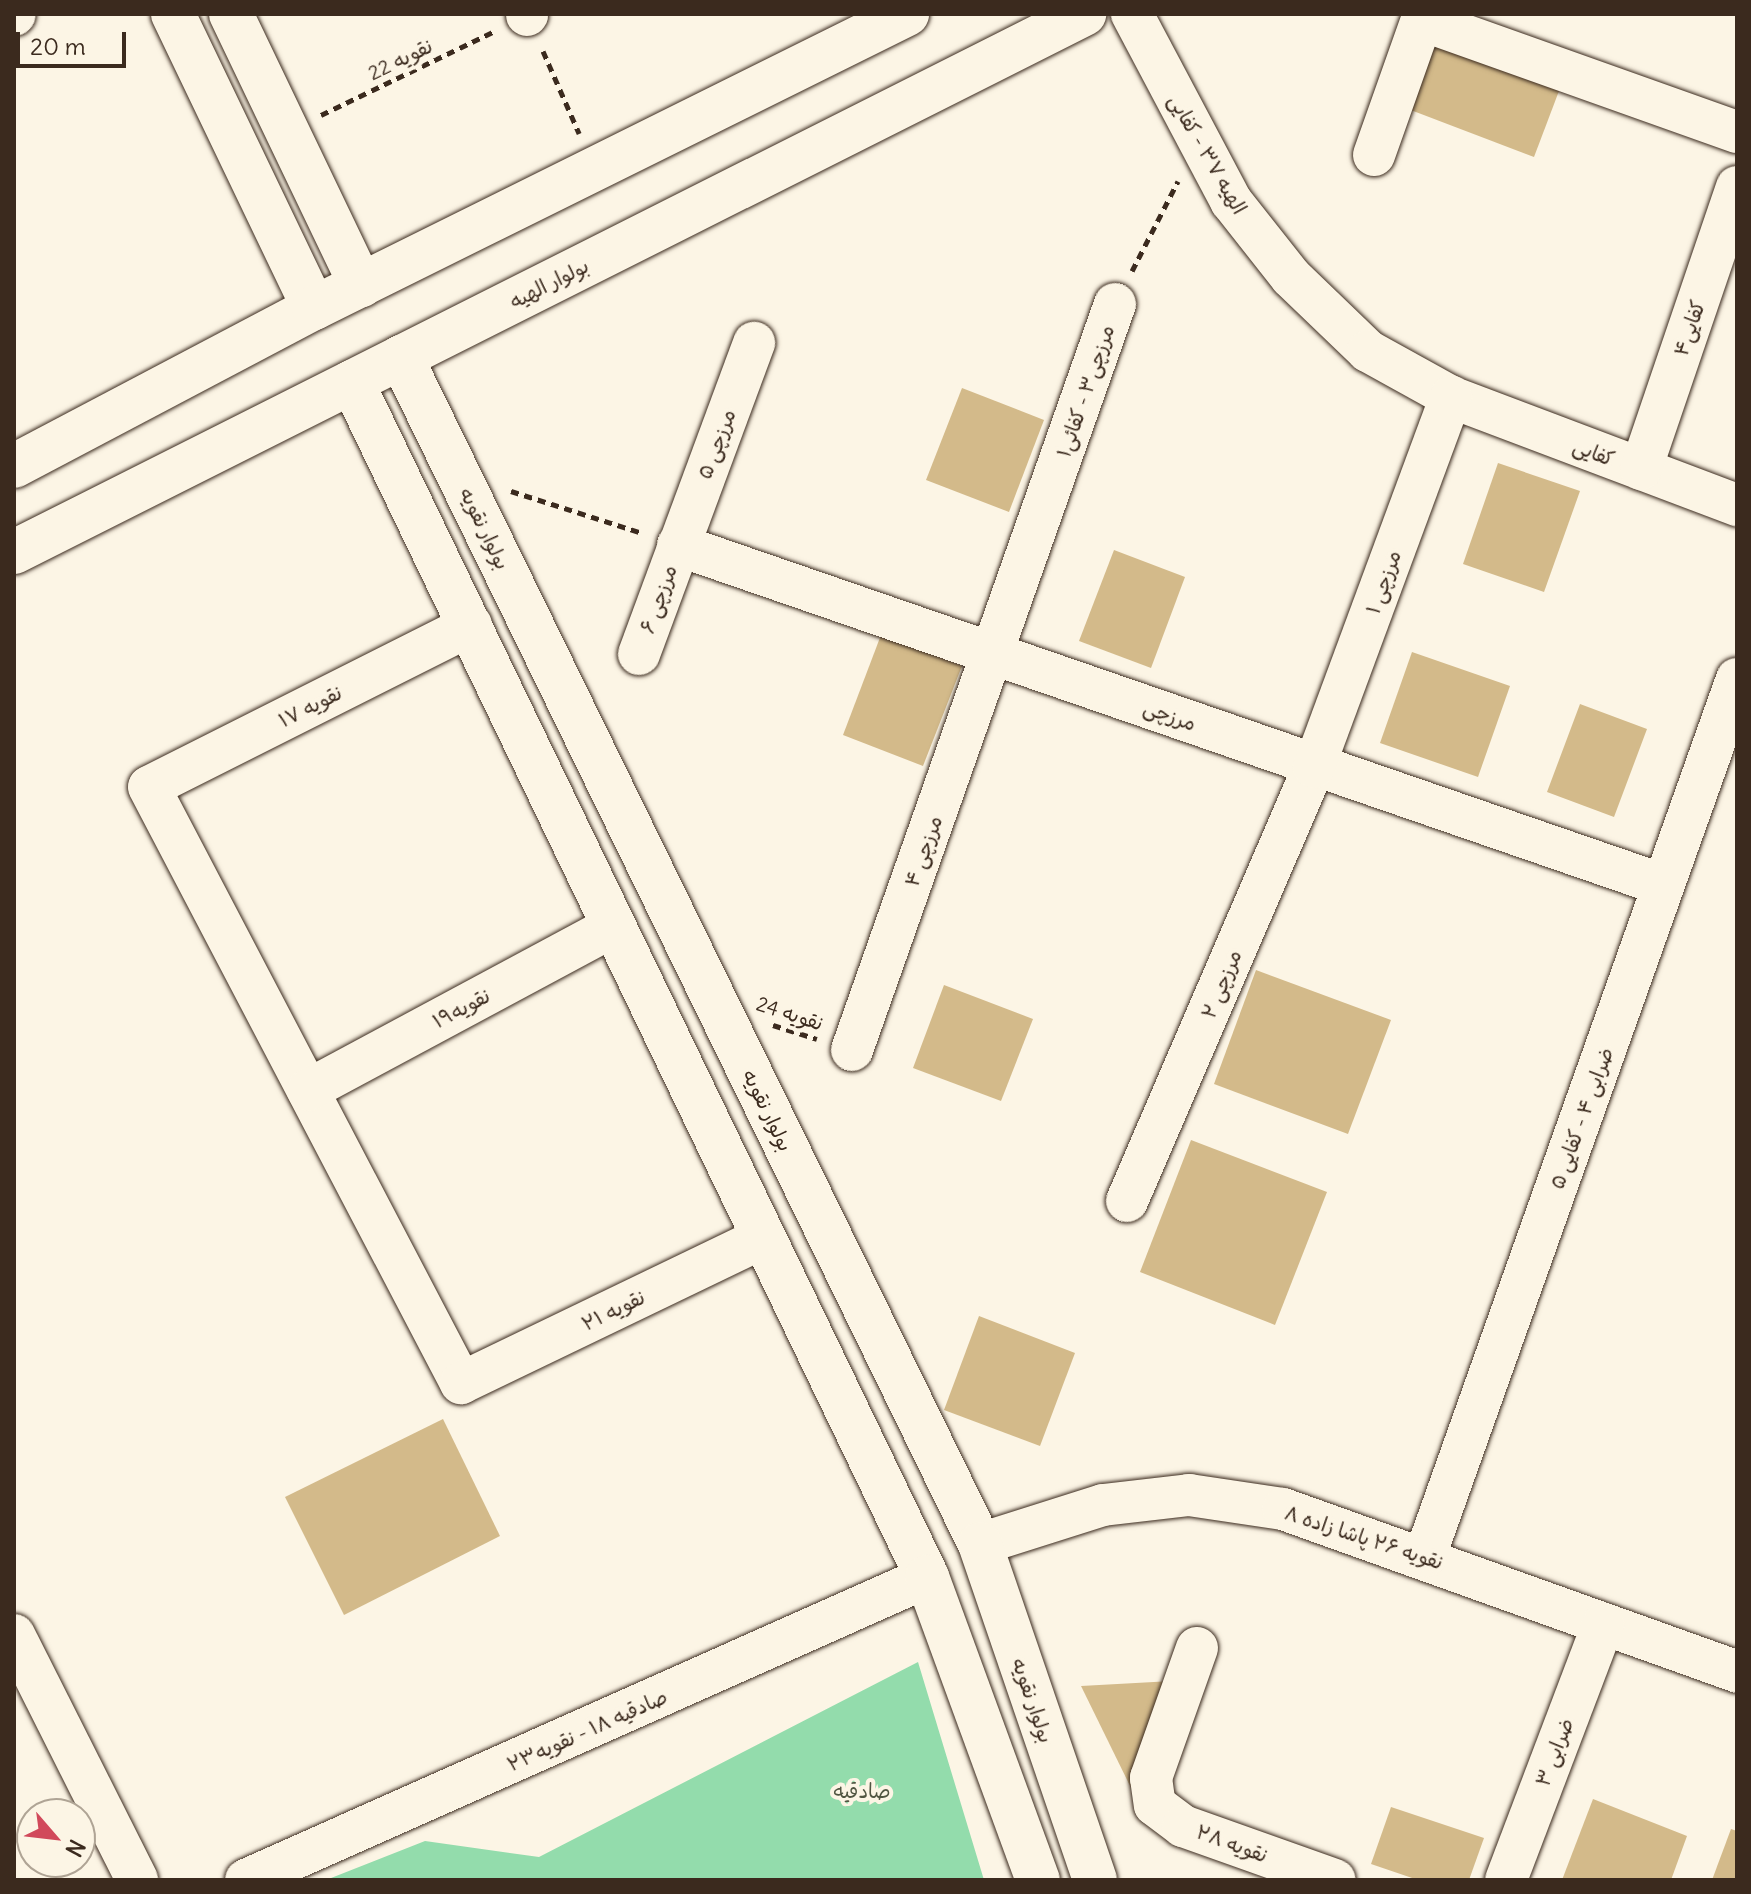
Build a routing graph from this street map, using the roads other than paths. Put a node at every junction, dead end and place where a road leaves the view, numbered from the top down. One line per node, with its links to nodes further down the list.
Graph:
1 (173, 14): 12 (main road)
2 (231, 14): 10 (main road)
3 (907, 14): 10 (main road)
4 (1084, 14): 14 (main road, بولوار الهیه)
5 (1132, 14): 16 (street, الهیه ۳۷ - کفایی)
6 (1423, 17): 7 (street); 8 (street)
7 (1737, 132)
8 (1374, 155)
9 (1737, 187): 18 (street, کفایی۴)
10 (361, 285): 12 (main road)
11 (1115, 304): 23 (street, مرزچی۳ - کفائی۱)
12 (314, 308): 17 (main road)
13 (754, 343): 20 (street, مرزچی ۵)
14 (401, 357): 15 (main road, بولوار الهیه); 33 (main road, بولوار نقویه)
15 (352, 382): 21 (main road, بولوار الهیه); 22 (main road)
16 (1451, 397): 18 (street, کفایی); 26 (street, مرزچی ۱)
17 (14, 466)
18 (1641, 469): 19 (street, کفایی)
19 (1737, 505)
20 (678, 545): 23 (street, مرزچی); 24 (street, مرزچی ۶)
21 (14, 552)
22 (471, 625): 28 (main road); 30 (street, نقویه ۱۷)
23 (993, 652): 26 (street, مرزچی); 29 (street, مرزچی ۴)
24 (639, 654)
25 (1737, 679): 27 (street, ضرابی ۴ - کفایی ۵)
26 (1314, 767): 27 (street, مرزچی); 31 (street, مرزچی ۲)
27 (1663, 885): 34 (street, ضرابی ۴ - کفایی ۵)
28 (614, 926): 30 (street, نقویه۱۹); 32 (main road)
29 (852, 1050)
30 (308, 1090): 32 (street, نقویه ۲۱)
31 (1127, 1201)
32 (764, 1237): 35 (main road)
33 (980, 1544): 34 (street, نقویه ۲۶ پاشا زاده ۸); 43 (main road, بولوار نقویه)
34 (1425, 1556): 36 (street, نقویه ۲۶ پاشا زاده ۸)
35 (927, 1577): 41 (street, صادقیه ۱۸ - نقویه۲۳); 42 (main road)
36 (1603, 1624): 39 (street, نقویه ۲۶ پاشا زاده ۸); 45 (street, ضرابی ۳)
37 (14, 1635): 40 (street)
38 (1197, 1648): 44 (street, نقویه ۲۸)
39 (1737, 1672)
40 (137, 1880)
41 (246, 1880)
42 (1038, 1880)
43 (1095, 1880)
44 (1335, 1880)
45 (1506, 1880)

